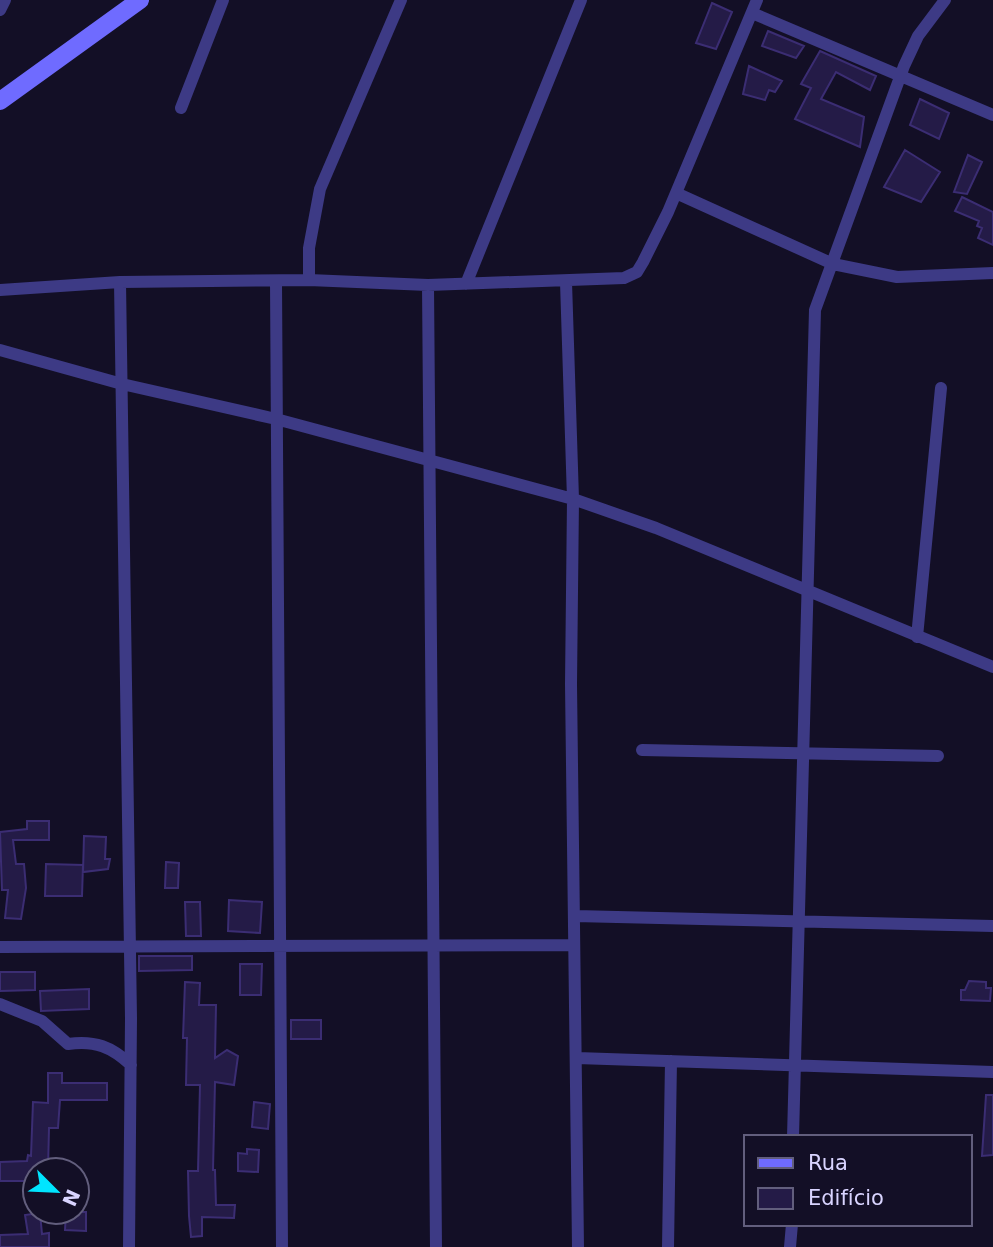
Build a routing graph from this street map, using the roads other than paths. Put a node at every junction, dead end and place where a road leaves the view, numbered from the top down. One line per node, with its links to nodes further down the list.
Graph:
1 (5, 0): 8 (street)
2 (140, 0): 10 (main road)
3 (223, 0): 11 (street)
4 (401, 0): 16 (street)
5 (581, 0): 20 (street)
6 (945, 0): 9 (street)
7 (755, 3): 9 (street); 13 (street)
8 (0, 10)
9 (902, 78): 12 (street); 14 (street)
10 (0, 101)
11 (181, 108)
12 (993, 115)
13 (677, 193): 14 (street); 19 (street)
14 (833, 264): 15 (street); 29 (street)
15 (993, 273)
16 (309, 280): 18 (street); 21 (street)
17 (120, 282): 18 (street); 22 (street); 24 (street)
18 (276, 282): 26 (street)
19 (566, 282): 20 (street); 28 (street)
20 (466, 284): 21 (street)
21 (428, 285): 27 (street)
22 (0, 290)
23 (0, 350): 24 (street)
24 (122, 384): 26 (street); 38 (street)
25 (941, 388): 30 (street)
26 (276, 419): 27 (street); 41 (street)
27 (429, 460): 28 (street); 42 (street)
28 (573, 499): 29 (street); 35 (street)
29 (810, 592): 30 (street); 33 (street)
30 (917, 637): 31 (street)
31 (993, 667)
32 (642, 750): 33 (street)
33 (802, 753): 34 (street); 36 (street)
34 (938, 756)
35 (575, 916): 36 (street); 39 (street)
36 (798, 922): 37 (street); 47 (street)
37 (993, 926)
38 (128, 945): 40 (street); 41 (street); 46 (street)
39 (574, 945): 42 (street); 44 (street)
40 (0, 947)
41 (278, 947): 42 (street); 52 (street)
42 (434, 948): 53 (street)
43 (0, 1004): 46 (street)
44 (577, 1058): 45 (street); 54 (street)
45 (671, 1061): 47 (street); 55 (street)
46 (131, 1065): 51 (street)
47 (794, 1065): 48 (street); 49 (street)
48 (993, 1072)
49 (793, 1135)
50 (792, 1226): 56 (street)
51 (129, 1247)
52 (282, 1247)
53 (436, 1247)
54 (578, 1247)
55 (668, 1247)
56 (790, 1247)

